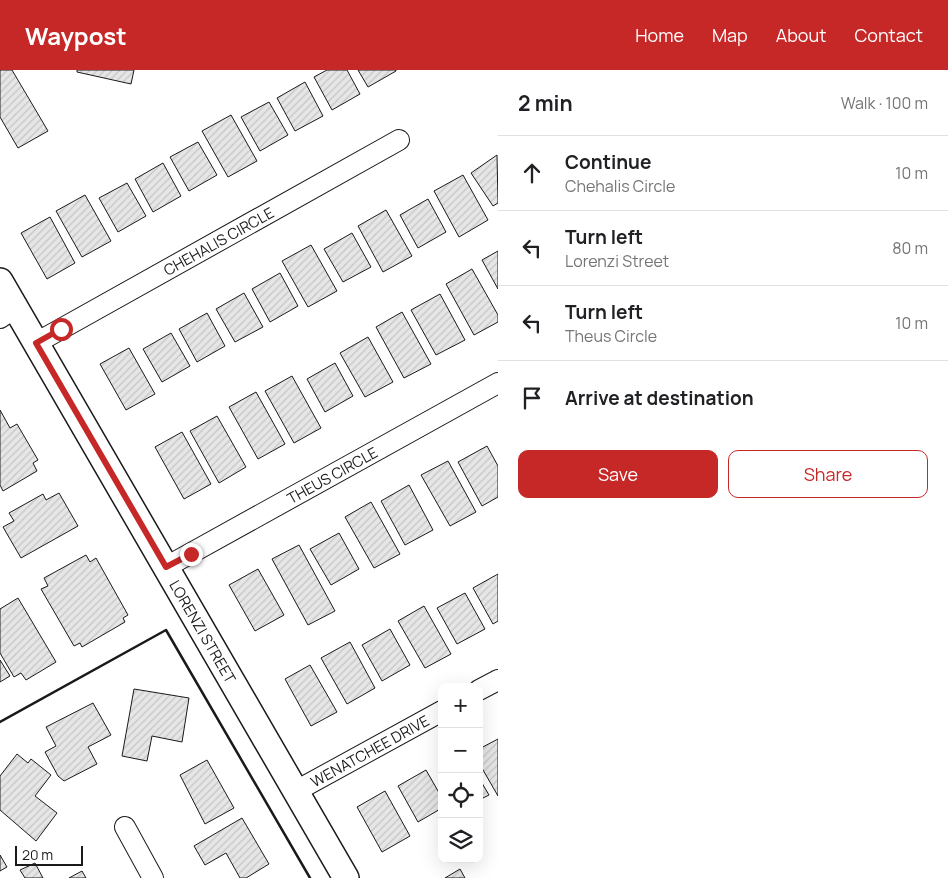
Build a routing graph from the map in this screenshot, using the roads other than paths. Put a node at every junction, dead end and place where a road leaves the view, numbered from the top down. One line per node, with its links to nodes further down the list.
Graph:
1 (399, 140): 4 (street, CHEHALIS CIRCLE)
2 (0, 281): 3 (street, LORENZI STREET)
3 (8, 312): 4 (street, LORENZI STREET)
4 (36, 343): 6 (street, LORENZI STREET)
5 (498, 382): 6 (street, THEUS CIRCLE)
6 (166, 567): 10 (street, LORENZI STREET)
7 (498, 680): 8 (street)
8 (483, 688)
9 (438, 713): 10 (street, WENATCHEE DRIVE)
10 (296, 791): 13 (street, LORENZI STREET)
11 (125, 827): 12 (street)
12 (153, 878)
13 (346, 878)

